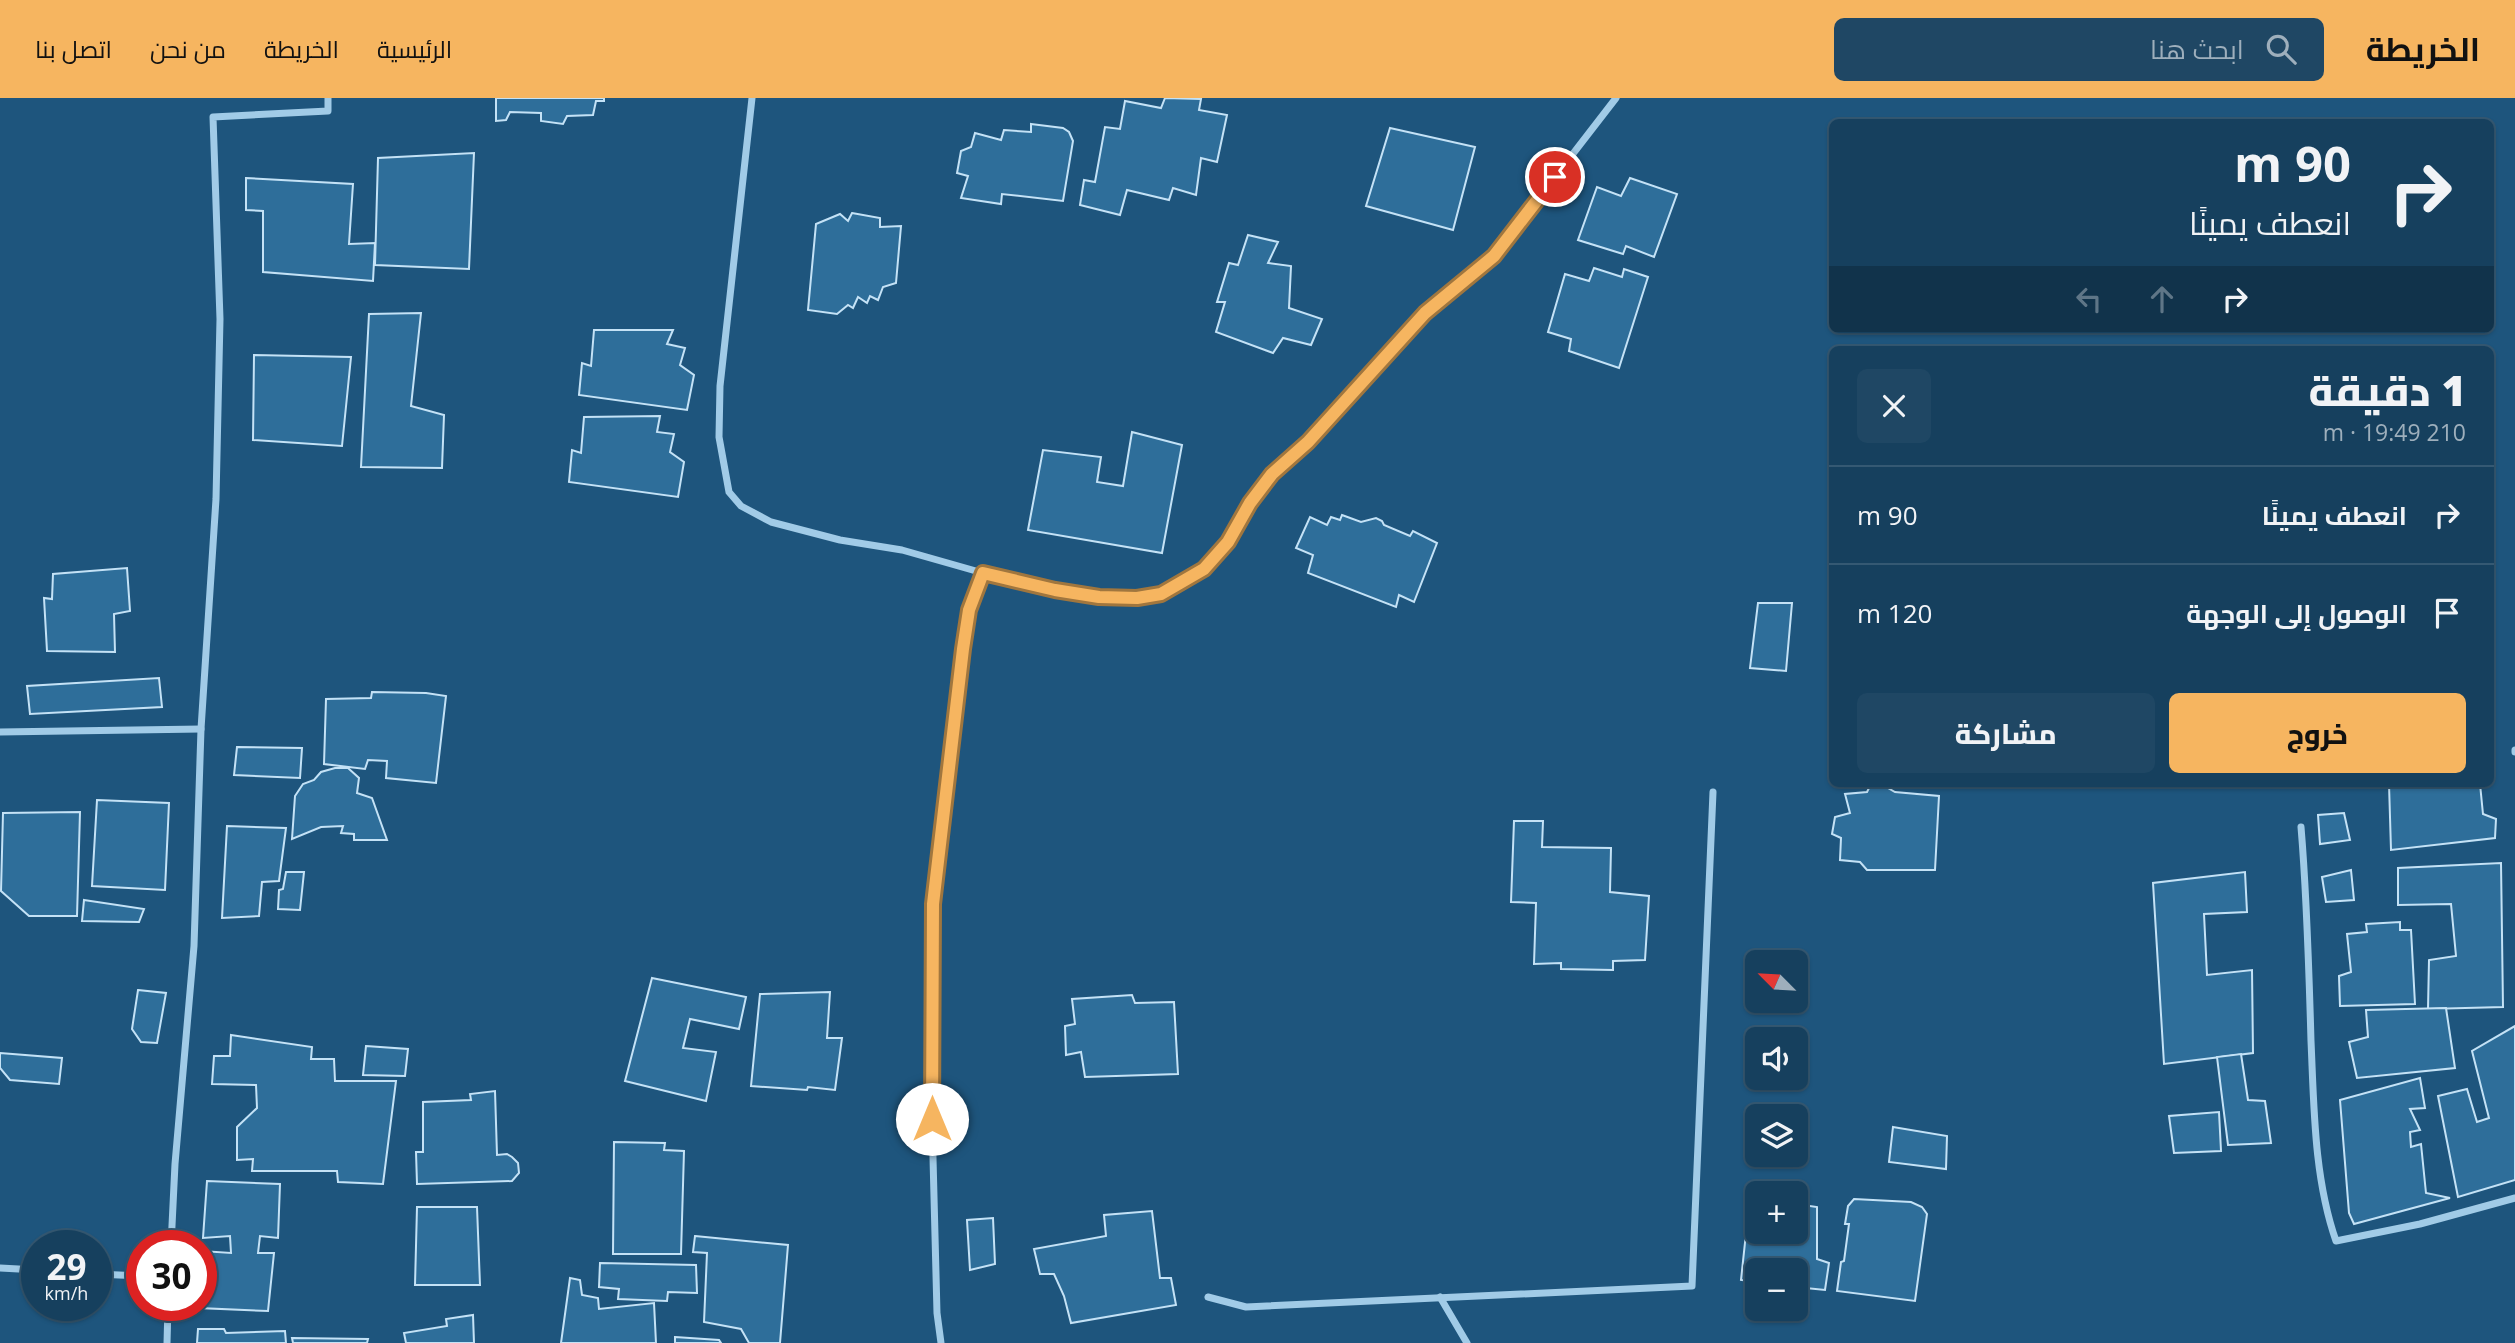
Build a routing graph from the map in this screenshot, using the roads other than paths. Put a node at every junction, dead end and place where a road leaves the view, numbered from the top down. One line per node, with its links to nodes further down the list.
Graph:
1 (328, 98): 5 (street)
2 (752, 98): 4 (street)
3 (1616, 98): 4 (street)
4 (983, 573): 17 (street)
5 (201, 729): 6 (street); 10 (street)
6 (0, 732)
7 (1713, 792): 14 (street)
8 (2301, 827): 9 (street)
9 (2515, 1198)
10 (172, 1230)
11 (0, 1268): 12 (street)
12 (21, 1269)
13 (1208, 1297): 14 (street)
14 (1440, 1297): 18 (street)
15 (168, 1321): 16 (street)
16 (167, 1343)
17 (941, 1343)
18 (1467, 1343)

